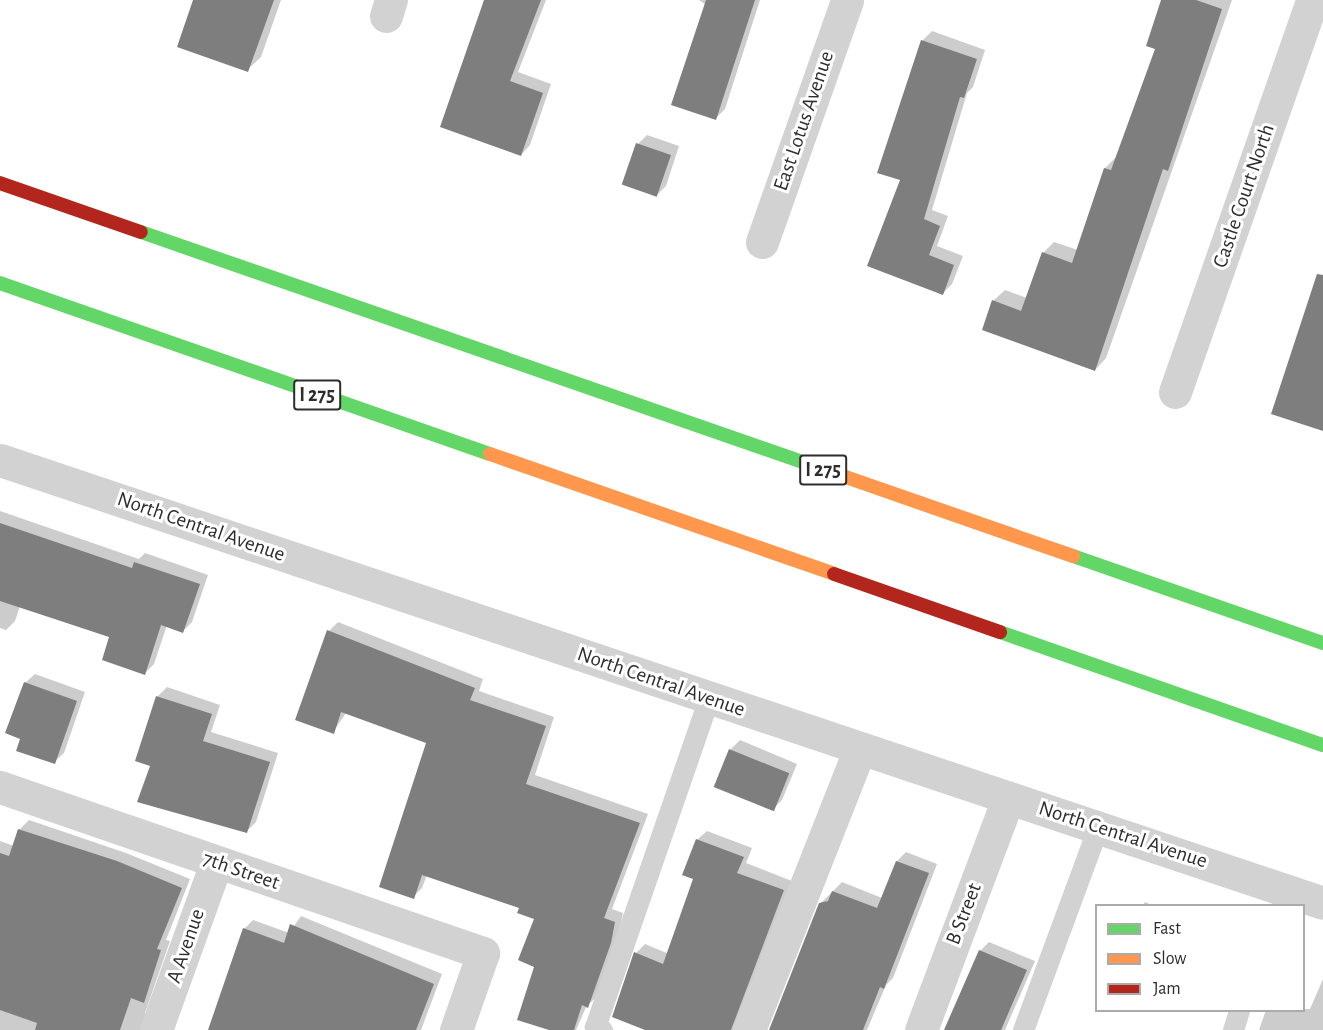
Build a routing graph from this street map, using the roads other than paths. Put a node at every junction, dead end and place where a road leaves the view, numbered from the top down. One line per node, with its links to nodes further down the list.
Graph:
1 (847, 0): 4 (street, East Lotus Avenue)
2 (1312, 0): 6 (street, Castle Court North)
3 (0, 183): 8 (highway, I 275)
4 (762, 242)
5 (0, 283): 10 (highway, I 275)
6 (1175, 392)
7 (0, 460): 9 (street, North Central Avenue)
8 (1323, 643)
9 (709, 698): 12 (street, North Central Avenue); 23 (lane)
10 (1278, 729): 11 (highway, I 275); 13 (highway)
11 (1323, 745)
12 (860, 748): 15 (street, North Central Avenue); 24 (street)
13 (1323, 755)
14 (0, 787): 17 (street, 7th Street)
15 (1008, 798): 16 (street, North Central Avenue); 25 (street, B Street)
16 (1098, 827): 18 (street, North Central Avenue); 26 (lane)
17 (216, 863): 21 (street, A Avenue); 22 (street, 7th Street)
18 (1279, 896): 19 (street, North Central Avenue)
19 (1323, 903)
20 (1239, 1012): 27 (lane)
21 (156, 1030)
22 (456, 1030)
23 (602, 1030)
24 (749, 1030)
25 (921, 1030)
26 (1023, 1030)
27 (1233, 1030)

